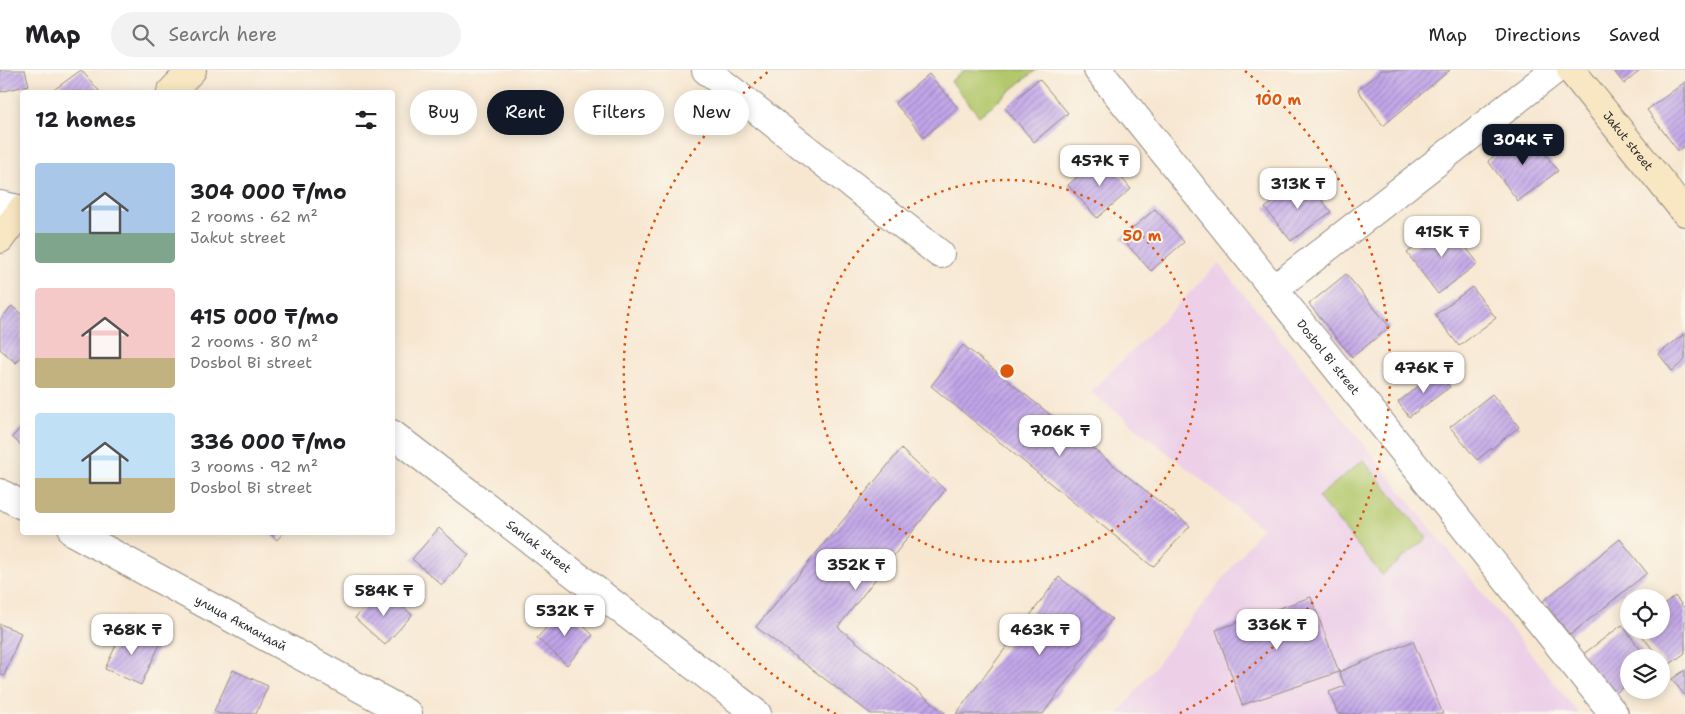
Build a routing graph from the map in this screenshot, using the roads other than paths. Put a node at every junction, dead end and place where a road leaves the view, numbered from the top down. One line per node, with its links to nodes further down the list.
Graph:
1 (192, 70): 6 (street)
2 (706, 70): 10 (street)
3 (1098, 70): 11 (street, Dosbol Bi street)
4 (1555, 70): 11 (street)
5 (1571, 70): 8 (street, Jakut street)
6 (173, 90)
7 (17, 209): 9 (street)
8 (1685, 212)
9 (0, 239)
10 (940, 254)
11 (1274, 289): 18 (street, Dosbol Bi street)
12 (395, 436): 17 (street, Sanlak street)
13 (0, 493): 14 (street)
14 (20, 504)
15 (79, 535): 16 (street, улица Акмандай)
16 (408, 714)
17 (757, 714)
18 (1614, 714)

